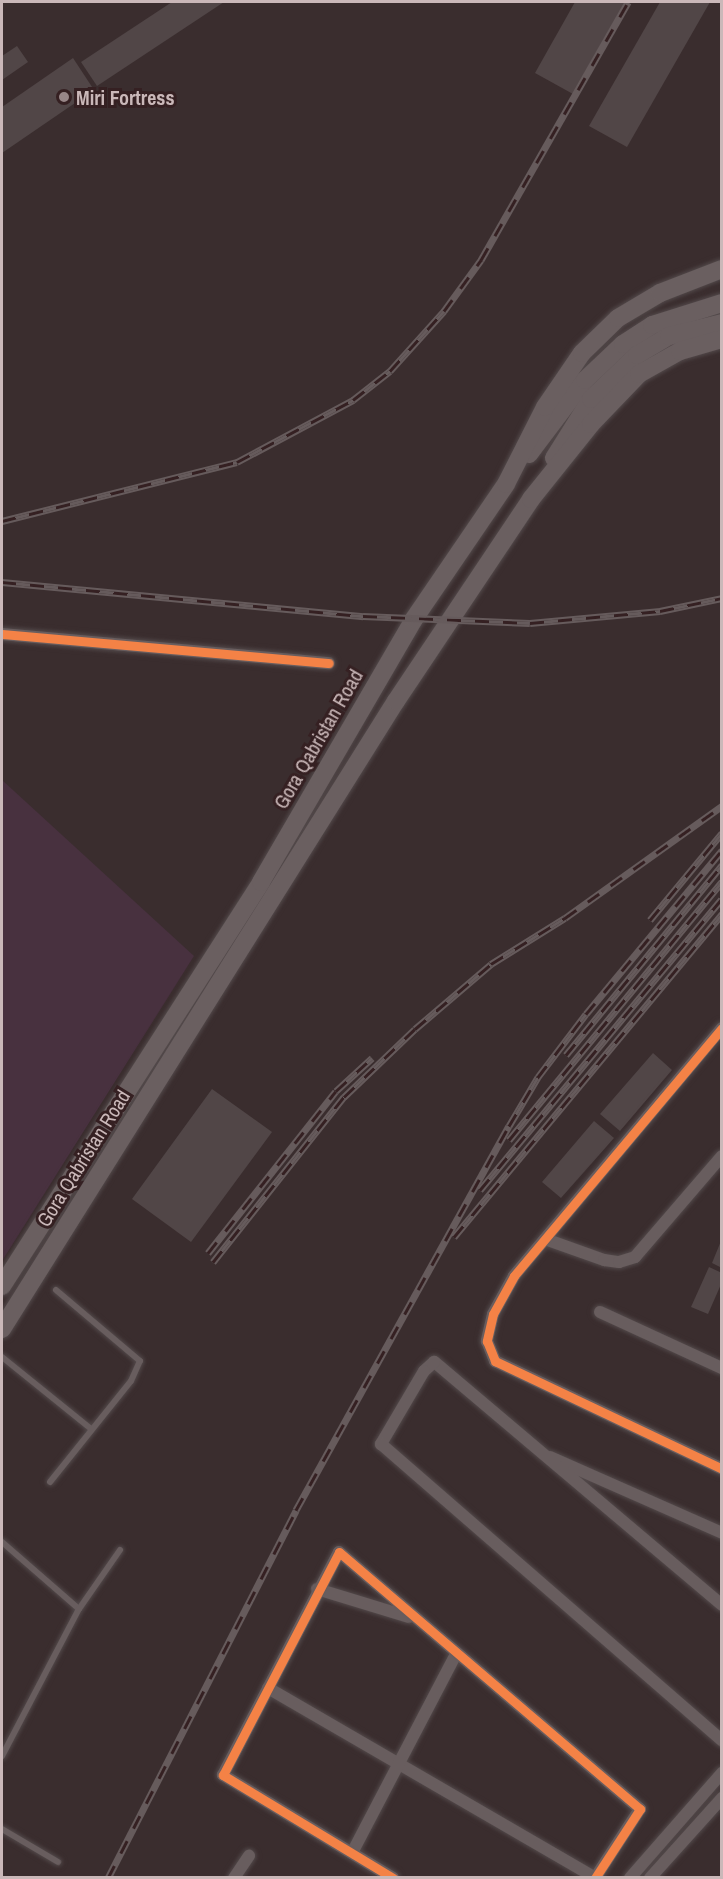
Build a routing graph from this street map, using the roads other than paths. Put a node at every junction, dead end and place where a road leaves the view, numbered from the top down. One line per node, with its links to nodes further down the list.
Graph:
1 (722, 269): 6 (main road, Gora Qabristan Road)
2 (722, 303): 5 (main road)
3 (722, 322): 5 (main road)
4 (722, 339): 7 (main road, Gora Qabristan Road)
5 (563, 424): 6 (main road); 7 (main road)
6 (506, 484): 13 (main road, Gora Qabristan Road)
7 (531, 499): 16 (main road, Gora Qabristan Road)
8 (2, 634): 9 (street)
9 (329, 663)
10 (722, 1028): 12 (street)
11 (722, 1156): 12 (street)
12 (545, 1239): 21 (street)
13 (2, 1286)
14 (56, 1290): 19 (lane)
15 (600, 1312): 18 (street)
16 (2, 1329)
17 (2, 1357): 19 (lane)
18 (722, 1368)
19 (90, 1428): 22 (lane)
20 (536, 1450): 23 (street); 27 (street); 32 (street)
21 (722, 1468)
22 (50, 1482)
23 (722, 1533)
24 (2, 1542): 28 (lane)
25 (120, 1550): 28 (lane)
26 (317, 1589): 29 (street); 29 (street); 31 (street)
27 (722, 1605)
28 (79, 1609): 33 (lane)
29 (413, 1618): 30 (street)
30 (456, 1654): 34 (street); 43 (street)
31 (268, 1688): 34 (street); 38 (street)
32 (721, 1740)
33 (2, 1756)
34 (400, 1764): 38 (street); 43 (street)
35 (722, 1773): 44 (street)
36 (722, 1798): 45 (street)
37 (2, 1829): 40 (lane)
38 (352, 1853): 42 (street)
39 (249, 1856): 41 (street)
40 (58, 1862)
41 (234, 1878)
42 (393, 1878)
43 (595, 1878)
44 (630, 1878)
45 (650, 1878)

